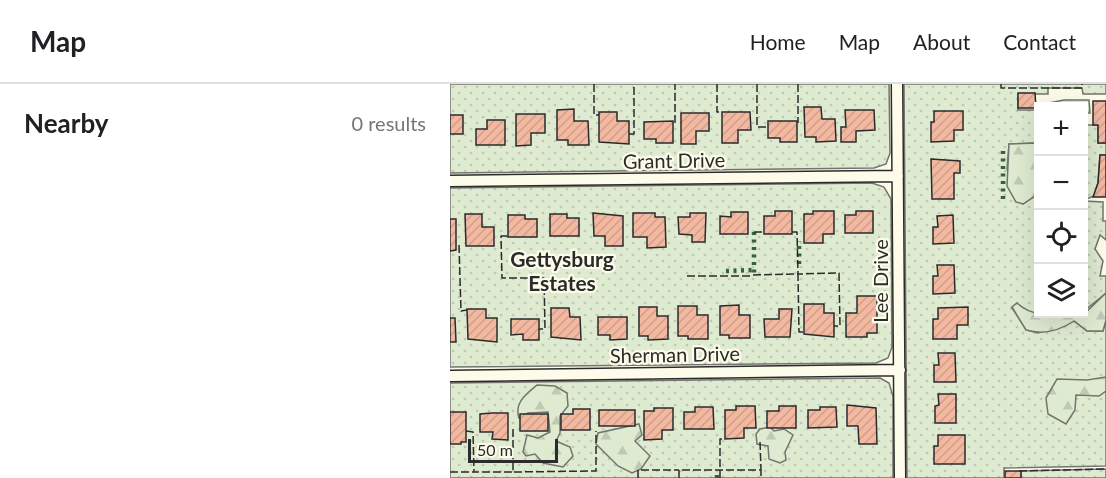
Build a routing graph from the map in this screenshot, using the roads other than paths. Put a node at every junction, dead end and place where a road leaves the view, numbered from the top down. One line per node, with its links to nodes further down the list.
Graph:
1 (897, 84): 2 (street, Lee Drive)
2 (898, 176): 3 (street, Grant Drive); 4 (street, Lee Drive)
3 (450, 181)
4 (900, 370): 5 (street, Sherman Drive); 6 (street, Lee Drive)
5 (450, 376)
6 (900, 478)

